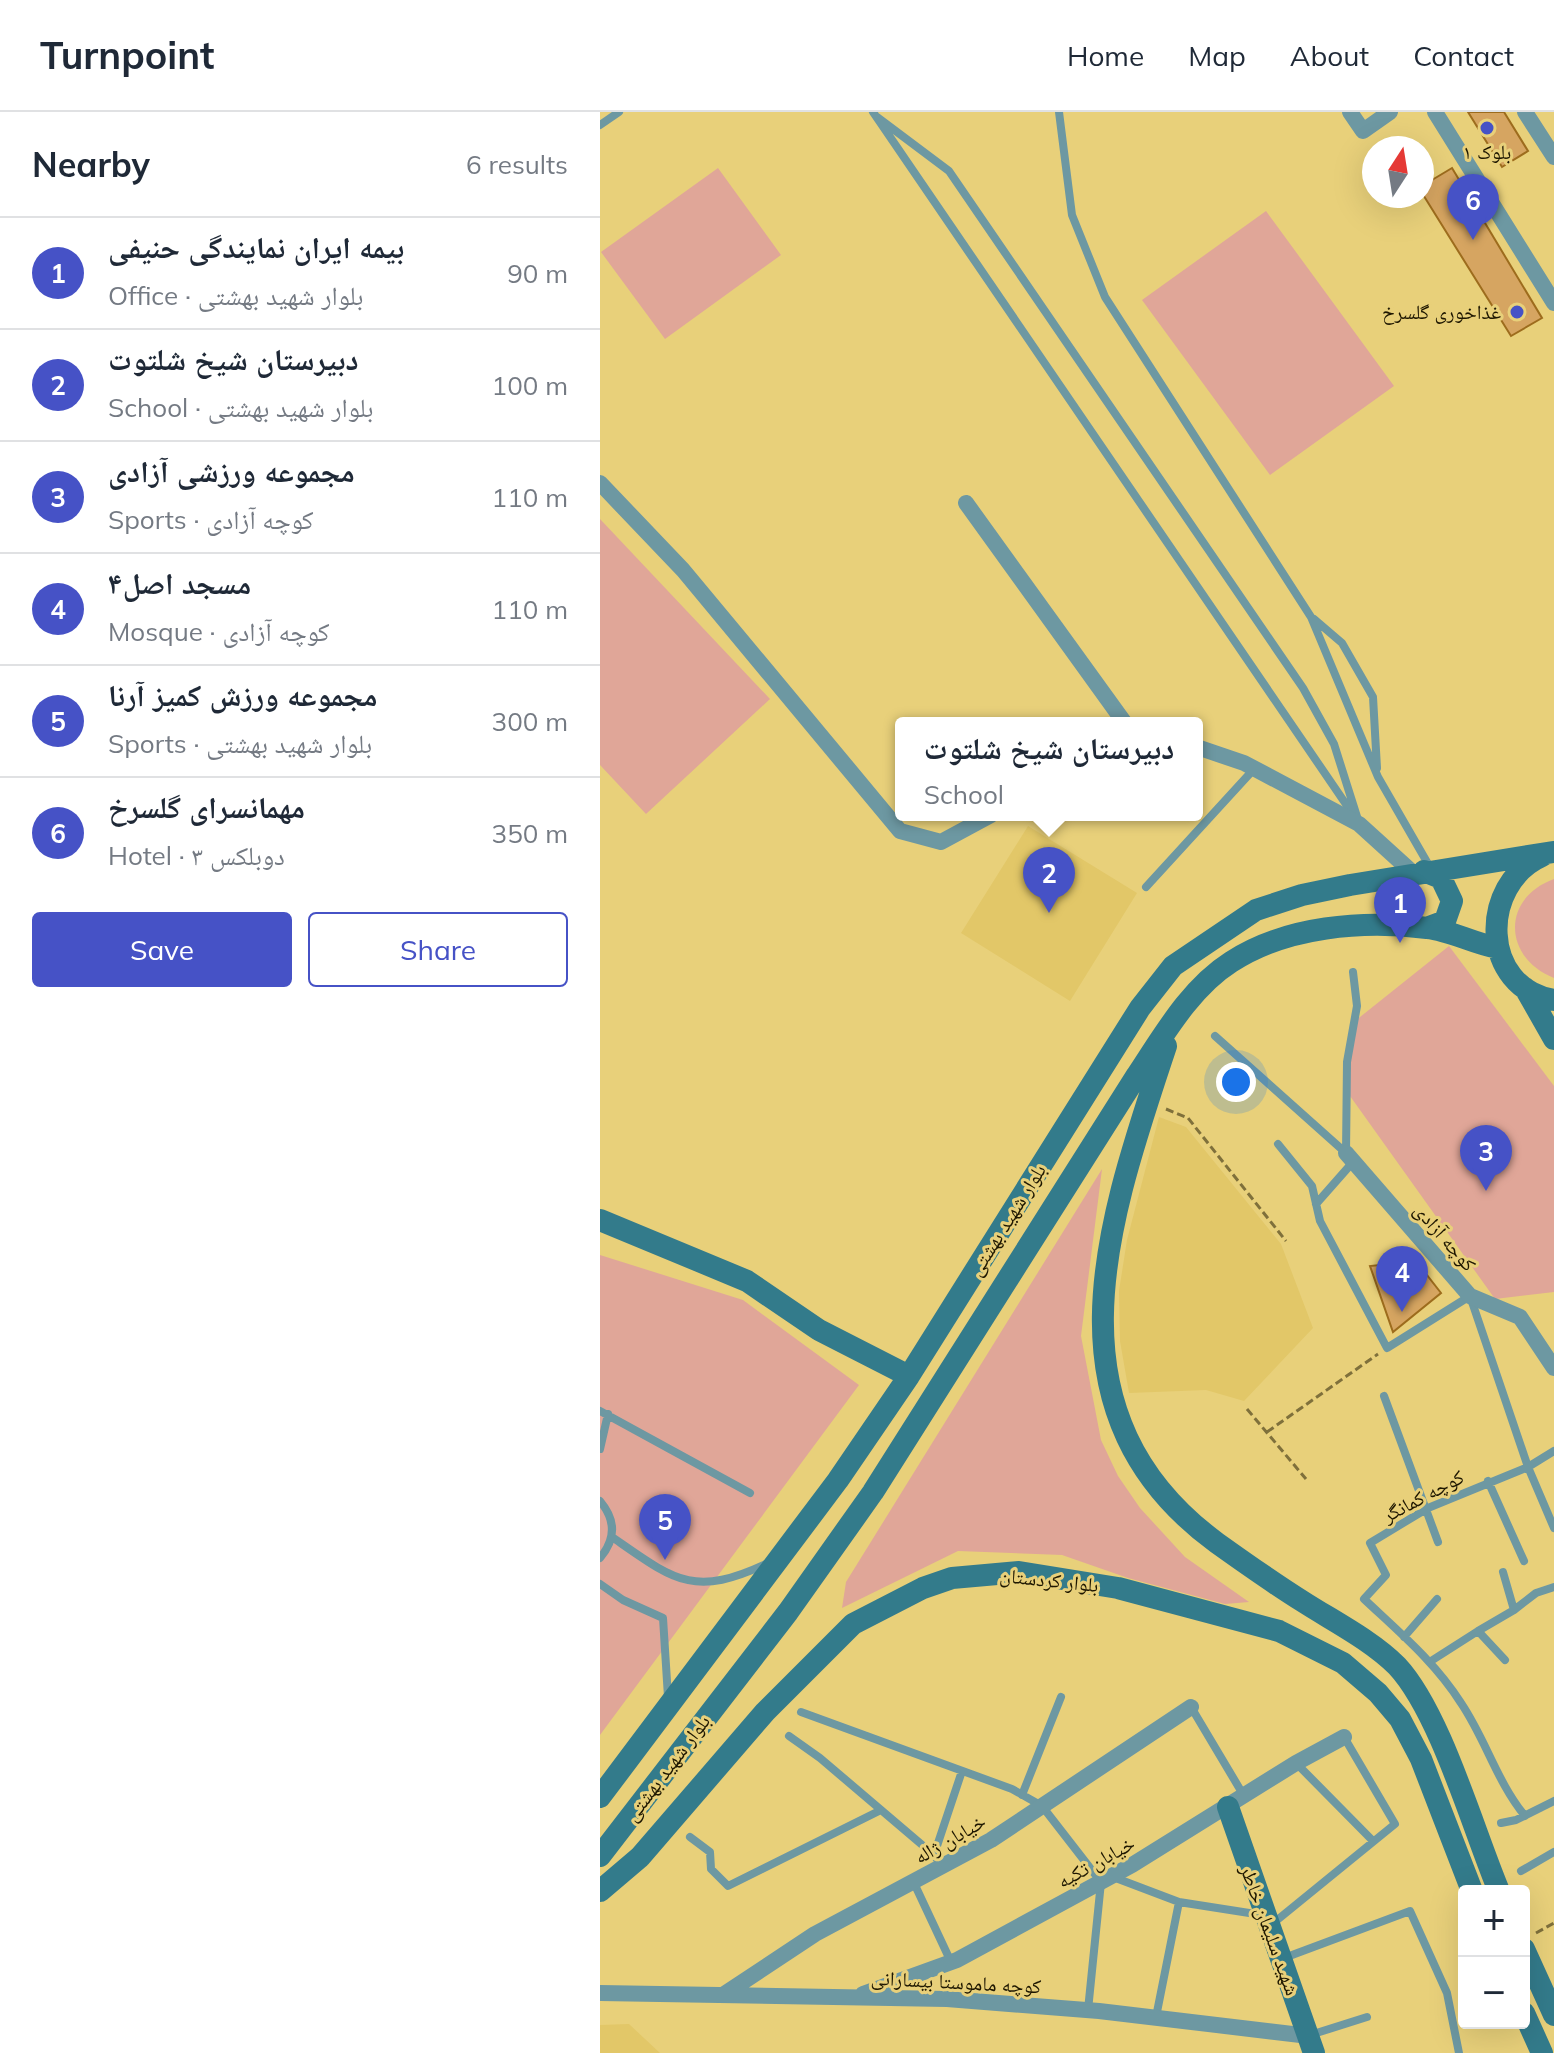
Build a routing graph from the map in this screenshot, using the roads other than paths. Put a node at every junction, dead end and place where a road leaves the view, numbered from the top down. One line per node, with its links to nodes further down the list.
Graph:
1 (619, 112): 8 (lane)
2 (1059, 112): 13 (lane)
3 (1350, 112): 4 (street)
4 (1390, 112)
5 (1435, 112): 10 (street)
6 (1525, 112): 9 (street)
7 (875, 114): 19 (lane); 19 (lane)
8 (600, 125)
9 (1554, 157)
10 (1554, 303)
11 (600, 483): 18 (street)
12 (966, 503): 14 (street)
13 (1311, 617): 17 (lane); 17 (lane)
14 (1121, 717)
15 (1203, 749): 16 (street)
16 (1254, 769): 19 (street); 22 (lane)
17 (1378, 777): 21 (lane)
18 (980, 821)
19 (1359, 824): 21 (street)
20 (1553, 852): 21 (main road, بلوار شهید بهشتی); 24 (main road)
21 (1423, 872): 23 (main road); 37 (main road, بلوار شهید بهشتی)
22 (1146, 887)
23 (1429, 927): 24 (main road, بلوار شهید بهشتی); 28 (main road, بلوار شهید بهشتی)
24 (1498, 948): 26 (main road)
25 (1353, 972): 32 (lane)
26 (1524, 987): 27 (main road); 30 (main road)
27 (1554, 1000)
28 (1176, 1017): 81 (main road, بلوار شهید بهشتی); 87 (main road)
29 (1215, 1036): 32 (lane)
30 (1554, 1039)
31 (1278, 1144): 33 (lane)
32 (1350, 1157): 33 (lane); 35 (street, کوچه آزادی)
33 (1316, 1204): 35 (lane)
34 (600, 1220): 37 (main road)
35 (1470, 1296): 36 (street, کوچه آزادی); 42 (lane)
36 (1554, 1368)
37 (909, 1376): 50 (main road, بلوار شهید بهشتی)
38 (1384, 1396): 46 (lane)
39 (604, 1412): 40 (lane); 44 (lane)
40 (600, 1449)
41 (1554, 1451): 42 (lane, کوچه کمانگر)
42 (1528, 1467): 43 (lane, کوچه کمانگر); 47 (lane)
43 (1488, 1481): 46 (lane, کوچه کمانگر); 52 (lane)
44 (750, 1493)
45 (600, 1501): 48 (lane)
46 (1428, 1508): 49 (lane); 59 (lane, کوچه کمانگر)
47 (1554, 1528)
48 (612, 1537): 50 (lane); 51 (lane)
49 (1438, 1542)
50 (785, 1555): 64 (main road, بلوار شهید بهشتی)
51 (600, 1558)
52 (1524, 1561)
53 (1503, 1572): 57 (lane)
54 (600, 1584): 64 (lane)
55 (1554, 1587): 57 (lane)
56 (1437, 1599): 59 (lane)
57 (1514, 1610): 58 (lane)
58 (1478, 1631): 60 (lane); 61 (lane)
59 (1404, 1637): 61 (lane)
60 (1505, 1660)
61 (1431, 1661): 76 (lane)
62 (1061, 1697): 70 (lane)
63 (1191, 1707): 73 (lane); 74 (street, خیابان ژاله)
64 (668, 1709): 71 (main road, بلوار شهید بهشتی)
65 (801, 1712): 69 (lane)
66 (789, 1736): 75 (lane)
67 (1344, 1737): 68 (street, خیابان تکیه); 79 (lane)
68 (1296, 1763): 73 (street, خیابان تکیه); 79 (lane)
69 (962, 1771): 70 (lane); 82 (lane)
70 (1022, 1795): 74 (lane)
71 (600, 1797)
72 (1554, 1801): 76 (lane)
73 (1236, 1802): 84 (street, خیابان تکیه); 90 (main road, شهید سلیمان خاطر)
74 (1042, 1806): 82 (street, خیابان ژاله); 84 (lane)
75 (879, 1811): 78 (lane); 82 (lane)
76 (1525, 1816): 77 (lane)
77 (1501, 1823)
78 (690, 1837)
79 (1373, 1841): 90 (lane)
80 (1554, 1852): 83 (lane)
81 (600, 1856)
82 (938, 1862): 85 (street, خیابان ژاله)
83 (1521, 1871)
84 (1106, 1879): 89 (lane); 93 (street, خیابان تکیه); 97 (lane)
85 (914, 1883): 93 (lane); 95 (street, خیابان ژاله)
86 (1470, 1885): 88 (main road, بلوار کردستان)
87 (1497, 1885)
88 (600, 1891)
89 (1179, 1902): 90 (lane); 100 (lane)
90 (1265, 1922): 92 (main road, شهید سلیمان خاطر)
91 (1530, 1945): 98 (main road)
92 (1279, 1960): 102 (main road, شهید سلیمان خاطر); 103 (lane)
93 (952, 1962): 96 (street, خیابان تکیه)
94 (600, 1993): 95 (street, کوچه ماموستا بیسارانی)
95 (723, 1995): 96 (street, کوچه ماموستا بیسارانی)
96 (855, 1997): 97 (street, کوچه ماموستا بیسارانی)
97 (1088, 2010): 100 (street, کوچه ماموستا بیسارانی)
98 (1554, 2015)
99 (1367, 2017): 102 (lane)
100 (1156, 2018): 102 (street, کوچه ماموستا بیسارانی)
101 (1530, 2026): 104 (main road)
102 (1312, 2044)
103 (1459, 2053)
104 (1542, 2053)

